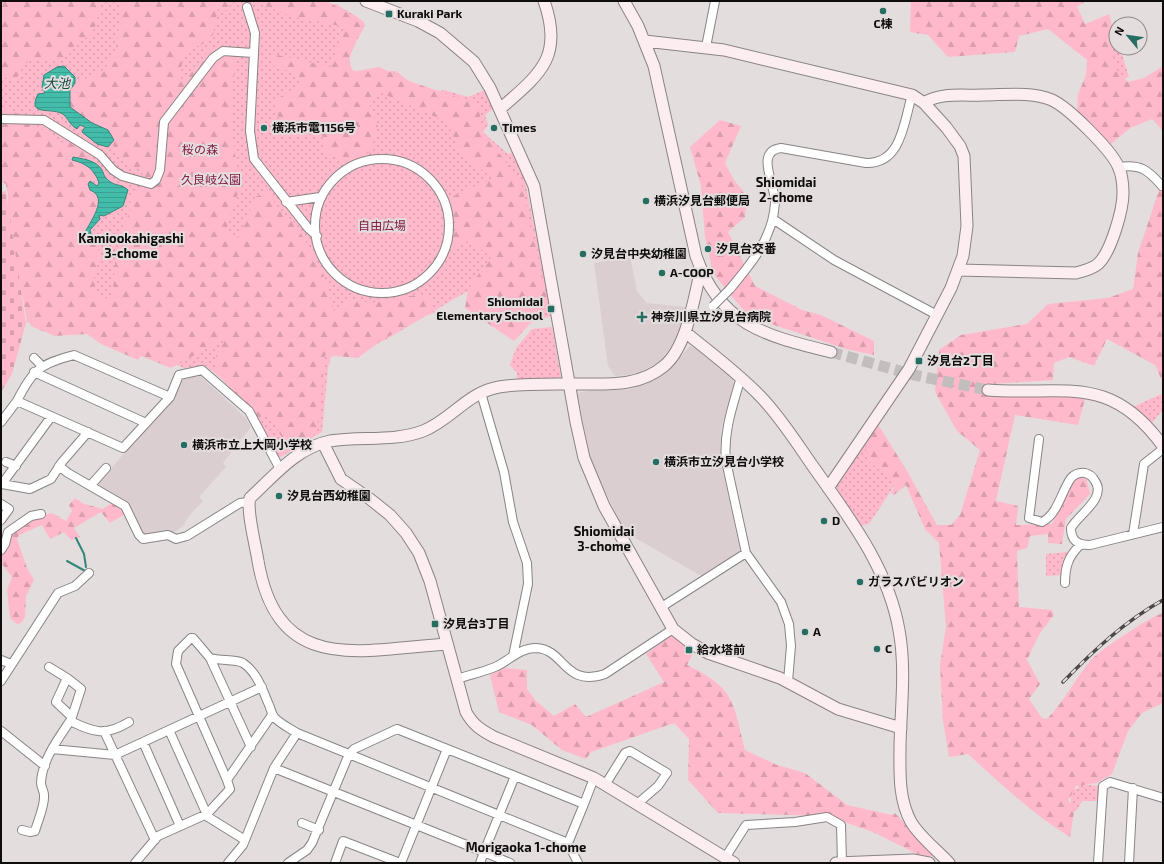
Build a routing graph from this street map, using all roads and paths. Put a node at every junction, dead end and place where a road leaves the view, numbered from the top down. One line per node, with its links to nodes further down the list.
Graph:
1 (366, 1): 11 (street)
2 (544, 1): 11 (street)
3 (624, 1): 6 (street)
4 (715, 1): 7 (street)
5 (247, 6): 8 (street)
6 (645, 41): 7 (street); 19 (street)
7 (706, 47): 9 (street)
8 (253, 53): 12 (street); 16 (street)
9 (912, 95): 10 (street); 17 (street)
10 (924, 103): 13 (street); 20 (street)
11 (500, 109): 29 (street)
12 (1, 119)
13 (1119, 167): 14 (street); 20 (street)
14 (1162, 186)
15 (320, 197): 16 (street); 18 (street); 18 (street)
16 (286, 202): 18 (street)
17 (772, 219): 21 (street, bridge); 22 (street)
18 (317, 236)
19 (701, 269): 23 (street); 24 (street)
20 (959, 270): 22 (street)
21 (713, 306)
22 (937, 315): 49 (street)
23 (685, 332): 28 (street); 29 (street)
24 (831, 352)
25 (34, 358): 26 (street)
26 (42, 366): 27 (street); 32 (street)
27 (34, 372): 33 (street); 36 (street)
28 (740, 377): 49 (street); 58 (street)
29 (570, 384): 31 (street); 61 (street)
30 (988, 390): 40 (street)
31 (481, 393): 39 (street); 64 (street)
32 (170, 397): 36 (street); 46 (street)
33 (17, 400): 34 (street); 35 (street)
34 (51, 417): 37 (street); 43 (street)
35 (1, 422)
36 (146, 423): 37 (street)
37 (88, 432): 44 (street)
38 (1039, 439): 56 (street)
39 (323, 443): 46 (street); 63 (street)
40 (1163, 446)
41 (1163, 449): 55 (street)
42 (6, 462): 43 (street)
43 (16, 466): 48 (street)
44 (59, 466): 47 (street); 48 (street)
45 (106, 468): 47 (street)
46 (280, 470): 50 (street)
47 (91, 485): 50 (street)
48 (2, 487)
49 (828, 488): 79 (street)
50 (248, 502): 63 (street)
51 (1, 504): 53 (street)
52 (41, 514): 57 (street)
53 (1, 520)
54 (1163, 527): 55 (street)
55 (1133, 534): 56 (street)
56 (1080, 545): 60 (street)
57 (1, 550)
58 (746, 553): 61 (street); 72 (street)
59 (89, 573): 67 (street)
60 (1065, 583)
61 (660, 608): 62 (street)
62 (673, 629): 64 (street); 72 (street)
63 (447, 644): 70 (street)
64 (513, 656): 70 (street)
65 (210, 658): 73 (street); 74 (street); 76 (street)
66 (1, 660): 67 (street)
67 (11, 664): 71 (street)
68 (49, 667): 69 (street)
69 (67, 678): 77 (street); 77 (street)
70 (457, 679): 93 (street)
71 (1, 681)
72 (788, 681): 79 (street)
73 (262, 687): 74 (street); 75 (street)
74 (230, 702): 76 (street); 85 (street)
75 (272, 715): 83 (street); 85 (street)
76 (199, 716): 80 (street); 94 (street)
77 (71, 719): 82 (street); 86 (street)
78 (128, 722): 82 (street)
79 (901, 728): 126 (street)
80 (169, 730): 84 (street); 102 (street)
81 (1, 731): 90 (street)
82 (104, 731): 89 (street)
83 (296, 733): 88 (street); 91 (street)
84 (143, 742): 89 (street); 106 (street)
85 (251, 746): 94 (street)
86 (52, 749): 89 (street); 90 (street)
87 (447, 749): 88 (street); 92 (street); 96 (street)
88 (349, 754): 96 (street); 98 (street)
89 (115, 755): 109 (street)
90 (45, 766): 107 (street)
91 (274, 768): 98 (street); 110 (street)
92 (515, 776): 100 (street); 103 (street)
93 (594, 778): 95 (street); 100 (street)
94 (227, 780): 102 (street)
95 (605, 785): 101 (street); 101 (street)
96 (432, 787): 103 (street); 105 (street)
97 (1133, 788): 99 (street); 127 (street); 128 (street)
98 (334, 792): 105 (street); 108 (street)
99 (1163, 798)
100 (584, 804): 111 (street)
101 (637, 804): 113 (street)
102 (207, 814): 106 (street); 110 (street)
103 (499, 815): 111 (street); 112 (street)
104 (302, 823): 108 (street)
105 (416, 825): 112 (street); 119 (street)
106 (180, 826): 109 (street)
107 (22, 830)
108 (319, 830): 117 (street)
109 (155, 840): 115 (street)
110 (245, 840): 116 (street)
111 (568, 843): 122 (street)
112 (484, 852): 120 (street); 121 (street)
113 (730, 860): 124 (street)
114 (913, 862): 124 (street); 125 (street)
115 (134, 863)
116 (228, 863)
117 (288, 863)
118 (334, 863): 119 (street)
119 (400, 863)
120 (480, 863)
121 (510, 863)
122 (578, 863)
123 (836, 863): 124 (street)
124 (842, 863)
125 (929, 863)
126 (949, 863)
127 (1098, 863)
128 (1129, 863)

